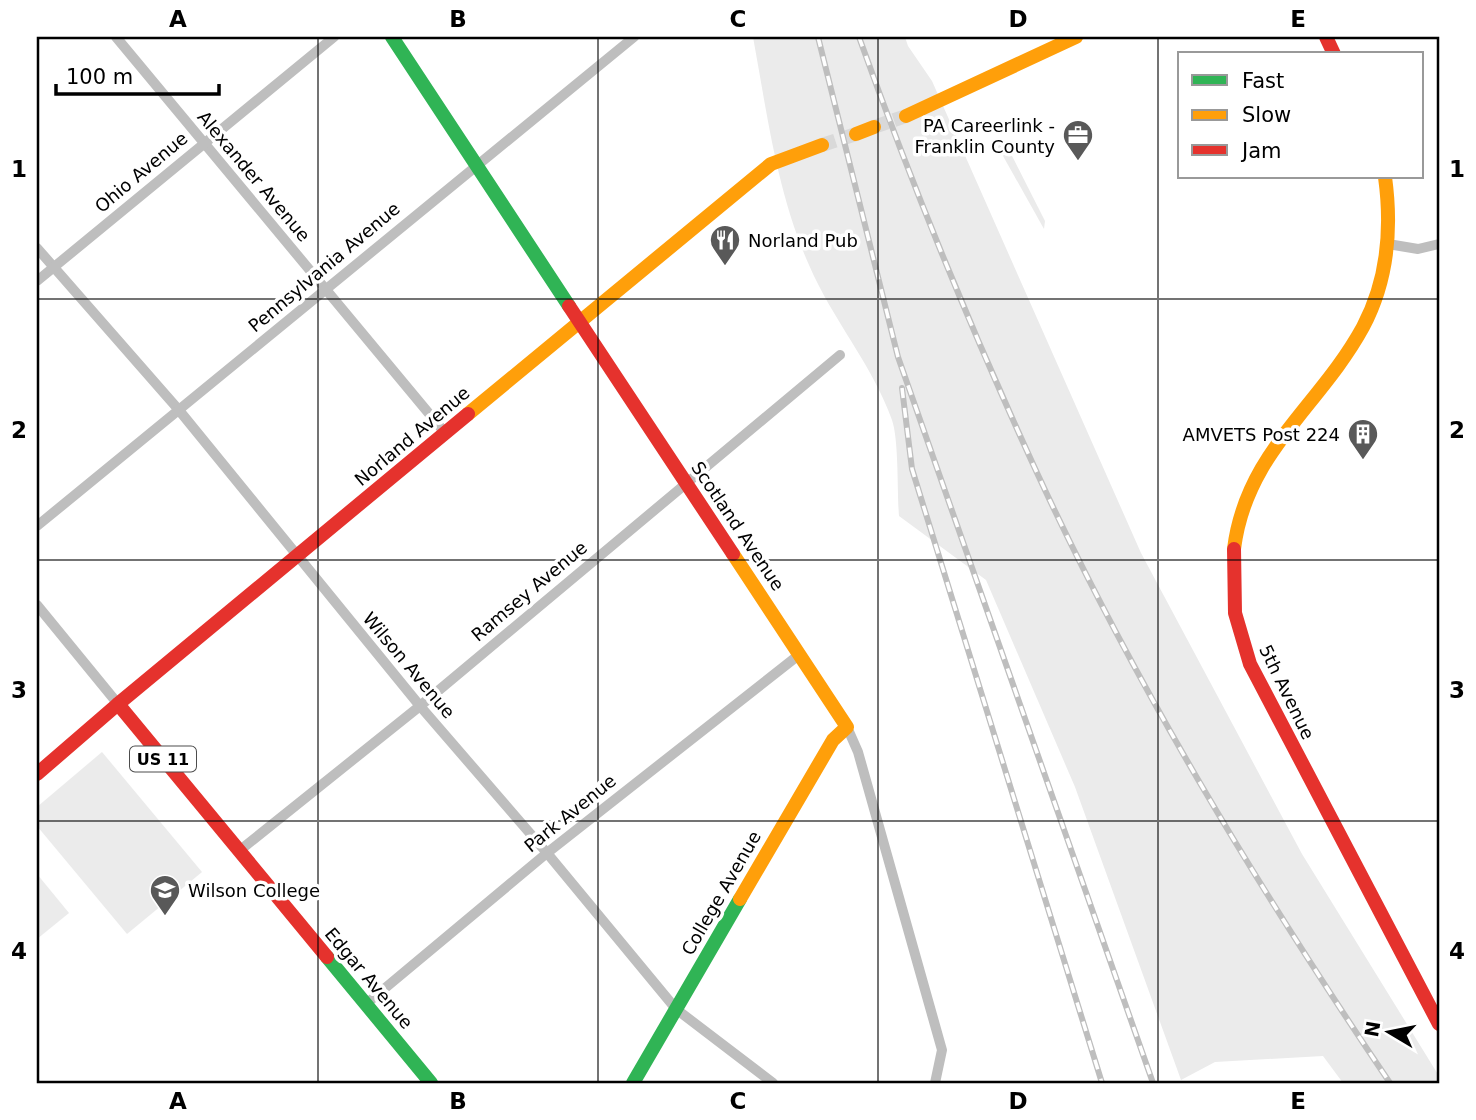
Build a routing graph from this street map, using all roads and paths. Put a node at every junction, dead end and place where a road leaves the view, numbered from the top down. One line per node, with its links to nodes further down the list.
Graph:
1 (116, 37): 9 (street, Alexander Avenue)
2 (334, 37): 9 (street, Ohio Avenue)
3 (392, 37): 11 (street, Scotland Avenue)
4 (634, 37): 11 (street, Pennsylvania Avenue)
5 (1076, 37): 6 (street)
6 (906, 116)
7 (874, 127): 8 (street)
8 (856, 134)
9 (203, 143): 16 (street, Ohio Avenue); 18 (street, Alexander Avenue)
10 (822, 145): 19 (street, Norland Avenue)
11 (476, 164): 18 (street, Pennsylvania Avenue); 19 (street, Scotland Avenue)
12 (1385, 178): 13 (street, 5th Avenue)
13 (1388, 244): 14 (street); 36 (street, 5th Avenue)
14 (1439, 244)
15 (37, 248): 16 (street, Wilson Avenue)
16 (55, 266): 17 (street, Ohio Avenue); 21 (street, Wilson Avenue)
17 (37, 281)
18 (325, 287): 21 (street, Pennsylvania Avenue); 22 (street, Alexander Avenue)
19 (579, 322): 22 (street, Norland Avenue); 23 (street, Scotland Avenue)
20 (840, 355): 23 (street, Ramsey Avenue)
21 (178, 409): 24 (street, Pennsylvania Avenue); 25 (street, Wilson Avenue)
22 (446, 434): 25 (street, Norland Avenue)
23 (686, 481): 27 (street, Scotland Avenue); 29 (street, Ramsey Avenue)
24 (37, 526)
25 (297, 557): 28 (street, Norland Avenue); 29 (street, Wilson Avenue)
26 (37, 605): 28 (street, Edgar Avenue)
27 (800, 654): 30 (street, Scotland Avenue); 33 (street, Park Avenue)
28 (118, 704): 31 (street, Norland Avenue); 32 (street, Edgar Avenue / US 11)
29 (419, 706): 32 (street, Ramsey Avenue); 33 (street, Wilson Avenue)
30 (847, 727): 35 (street, College Avenue); 40 (street, Scotland Avenue)
31 (37, 774)
32 (239, 851): 34 (street, Edgar Avenue / US 11)
33 (547, 853): 34 (street, Park Avenue); 35 (street, Wilson Avenue)
34 (366, 1004): 37 (street, Edgar Avenue / US 11)
35 (676, 1009): 38 (street, College Avenue); 39 (street, Wilson Avenue)
36 (1439, 1024)
37 (431, 1083)
38 (633, 1083)
39 (773, 1083)
40 (936, 1083)

